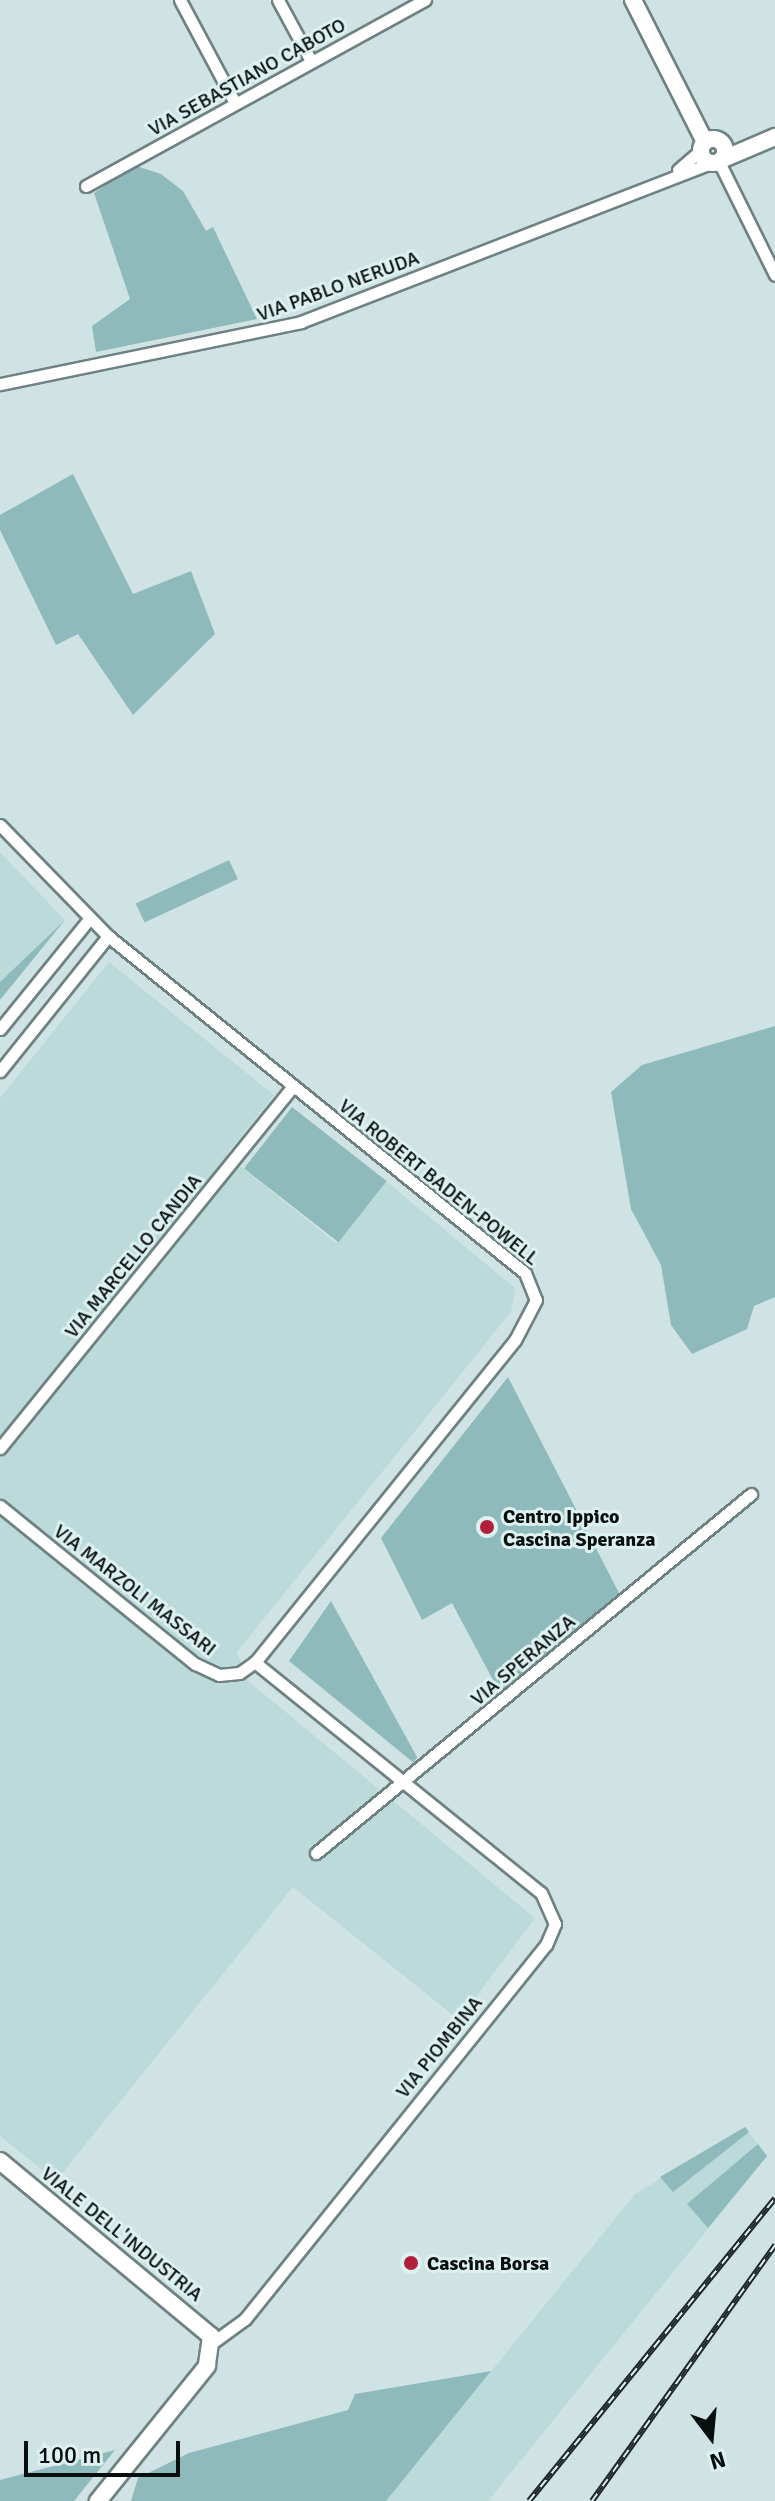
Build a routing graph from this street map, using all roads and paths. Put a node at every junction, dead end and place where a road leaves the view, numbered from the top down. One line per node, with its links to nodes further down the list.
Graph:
1 (180, 0): 6 (street)
2 (278, 0): 5 (street)
3 (425, 0): 5 (street, VIA SEBASTIANO CABOTO)
4 (633, 0): 8 (street)
5 (311, 61): 6 (street, VIA SEBASTIANO CABOTO)
6 (235, 103): 9 (street, VIA SEBASTIANO CABOTO)
7 (775, 136): 8 (street)
8 (714, 151): 10 (street); 11 (street, VIA PABLO NERUDA)
9 (86, 186)
10 (775, 275)
11 (0, 384)
12 (0, 825): 13 (street, VIA ROBERT BADEN-POWELL)
13 (89, 919): 14 (street, VIA ROBERT BADEN-POWELL); 15 (street)
14 (108, 936): 16 (street); 17 (street, VIA ROBERT BADEN-POWELL)
15 (0, 1029)
16 (0, 1071)
17 (293, 1086): 18 (street, VIA MARCELLO CANDIA); 21 (street, VIA ROBERT BADEN-POWELL)
18 (0, 1448)
19 (751, 1494): 22 (street, VIA SPERANZA)
20 (0, 1506): 21 (street, VIA MARZOLI MASSARI)
21 (255, 1662): 22 (street, VIA PIOMBINA)
22 (404, 1783): 23 (street, VIA SPERANZA); 25 (street, VIA PIOMBINA)
23 (316, 1853)
24 (0, 2161): 25 (street, VIALE DELL'INDUSTRIA)
25 (212, 2343): 26 (street)
26 (98, 2501)

